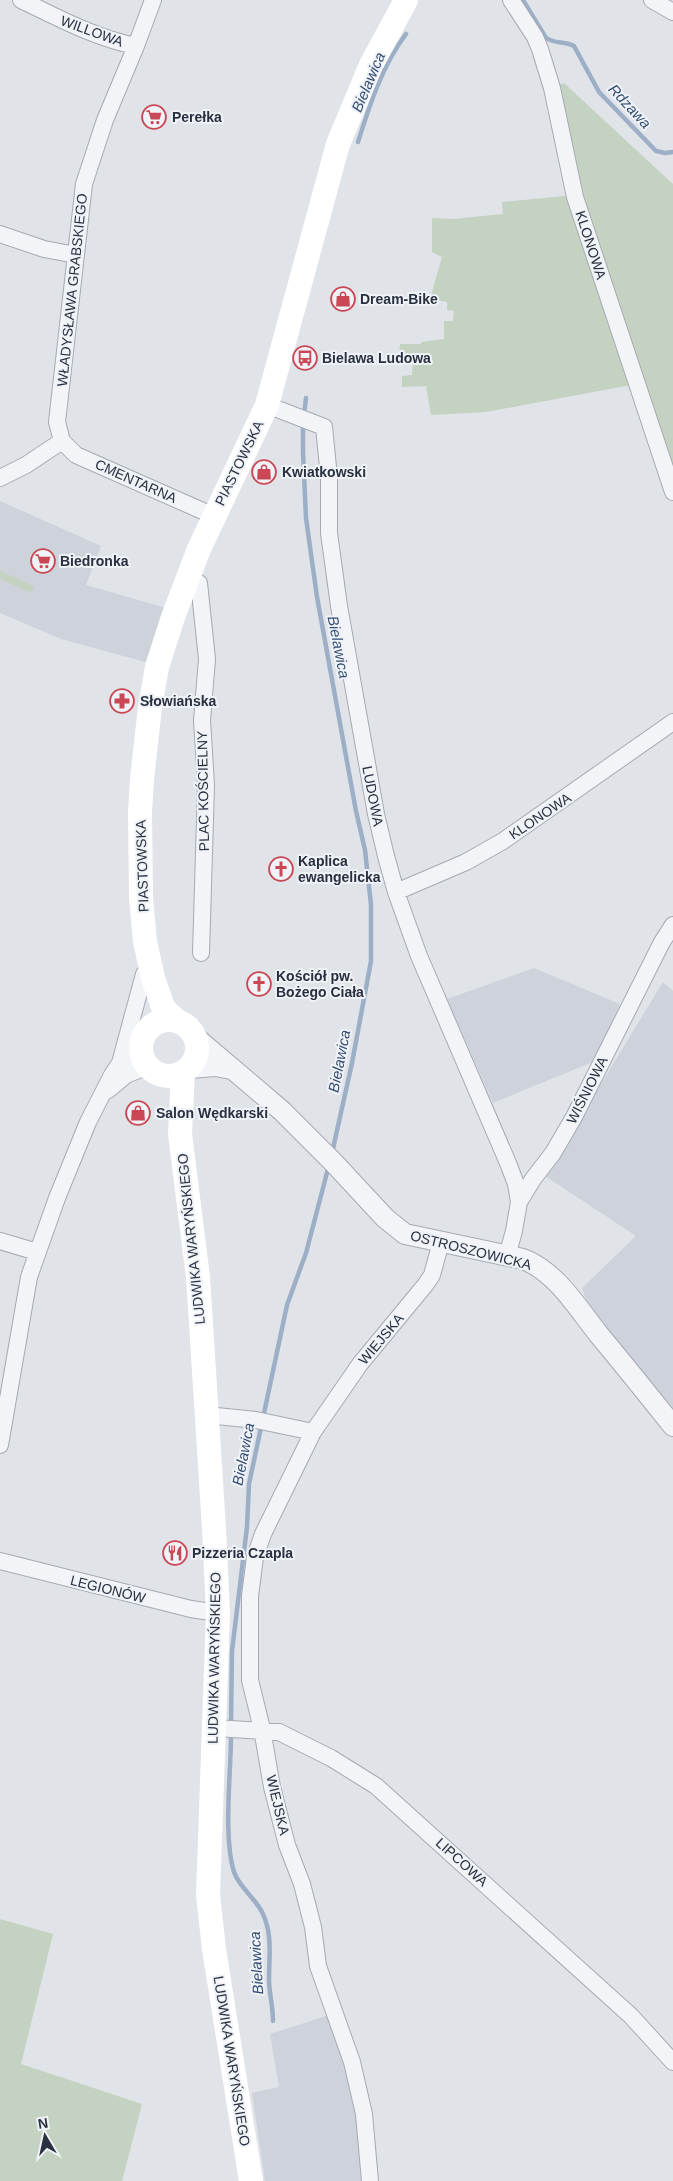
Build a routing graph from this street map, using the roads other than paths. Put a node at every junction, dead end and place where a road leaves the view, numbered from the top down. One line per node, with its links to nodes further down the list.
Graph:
1 (21, 0): 7 (street, WILLOWA)
2 (153, 0): 7 (street, WŁADYSŁAWA GRABSKIEGO)
3 (406, 0): 10 (main road, PIASTOWSKA)
4 (511, 0): 13 (street, KLONOWA)
5 (652, 0): 6 (street)
6 (673, 12)
7 (136, 46): 9 (street, WŁADYSŁAWA GRABSKIEGO)
8 (0, 234): 9 (street)
9 (76, 255): 11 (street, WŁADYSŁAWA GRABSKIEGO)
10 (267, 405): 14 (main road, PIASTOWSKA); 17 (street, LUDOWA)
11 (62, 441): 12 (street); 14 (street, CMENTARNA)
12 (0, 478)
13 (673, 492)
14 (214, 516): 15 (main road, PIASTOWSKA)
15 (188, 576): 19 (main road, PIASTOWSKA); 20 (street, PLAC KOŚCIELNY)
16 (673, 722): 17 (street, KLONOWA)
17 (396, 892): 30 (street, LUDOWA)
18 (673, 925): 30 (street, WIŚNIOWA)
19 (145, 941): 21 (main road, PIASTOWSKA); 22 (main road, PIASTOWSKA)
20 (201, 953)
21 (144, 974): 24 (main road, PIASTOWSKA); 25 (street, PIASTOWSKA)
22 (177, 1020): 23 (main road); 24 (main road)
23 (195, 1037): 26 (street, OSTROSZOWICKA); 27 (main road)
24 (149, 1054): 25 (street); 27 (main road); 28 (street); 29 (main road, LUDWIKA WARYŃSKIEGO)
25 (120, 1063): 28 (street)
26 (231, 1069): 27 (street); 32 (street, OSTROSZOWICKA)
27 (186, 1070): 29 (main road, LUDWIKA WARYŃSKIEGO)
28 (102, 1094): 33 (street)
29 (180, 1134): 35 (main road, LUDWIKA WARYŃSKIEGO)
30 (519, 1202): 34 (street, WIŚNIOWA)
31 (0, 1241): 33 (street)
32 (441, 1242): 34 (street, OSTROSZOWICKA); 37 (street, WIEJSKA)
33 (37, 1252): 38 (street)
34 (507, 1256): 36 (street, OSTROSZOWICKA)
35 (207, 1415): 37 (street); 40 (main road, LUDWIKA WARYŃSKIEGO)
36 (673, 1426)
37 (313, 1432): 42 (street, WIEJSKA)
38 (0, 1445)
39 (0, 1561): 40 (street, LEGIONÓW)
40 (218, 1613): 41 (main road, LUDWIKA WARYŃSKIEGO)
41 (227, 1728): 42 (street, LIPCOWA); 44 (main road, LUDWIKA WARYŃSKIEGO)
42 (262, 1729): 43 (street, LIPCOWA); 45 (street, WIEJSKA)
43 (673, 2062)
44 (251, 2181)
45 (370, 2181)

